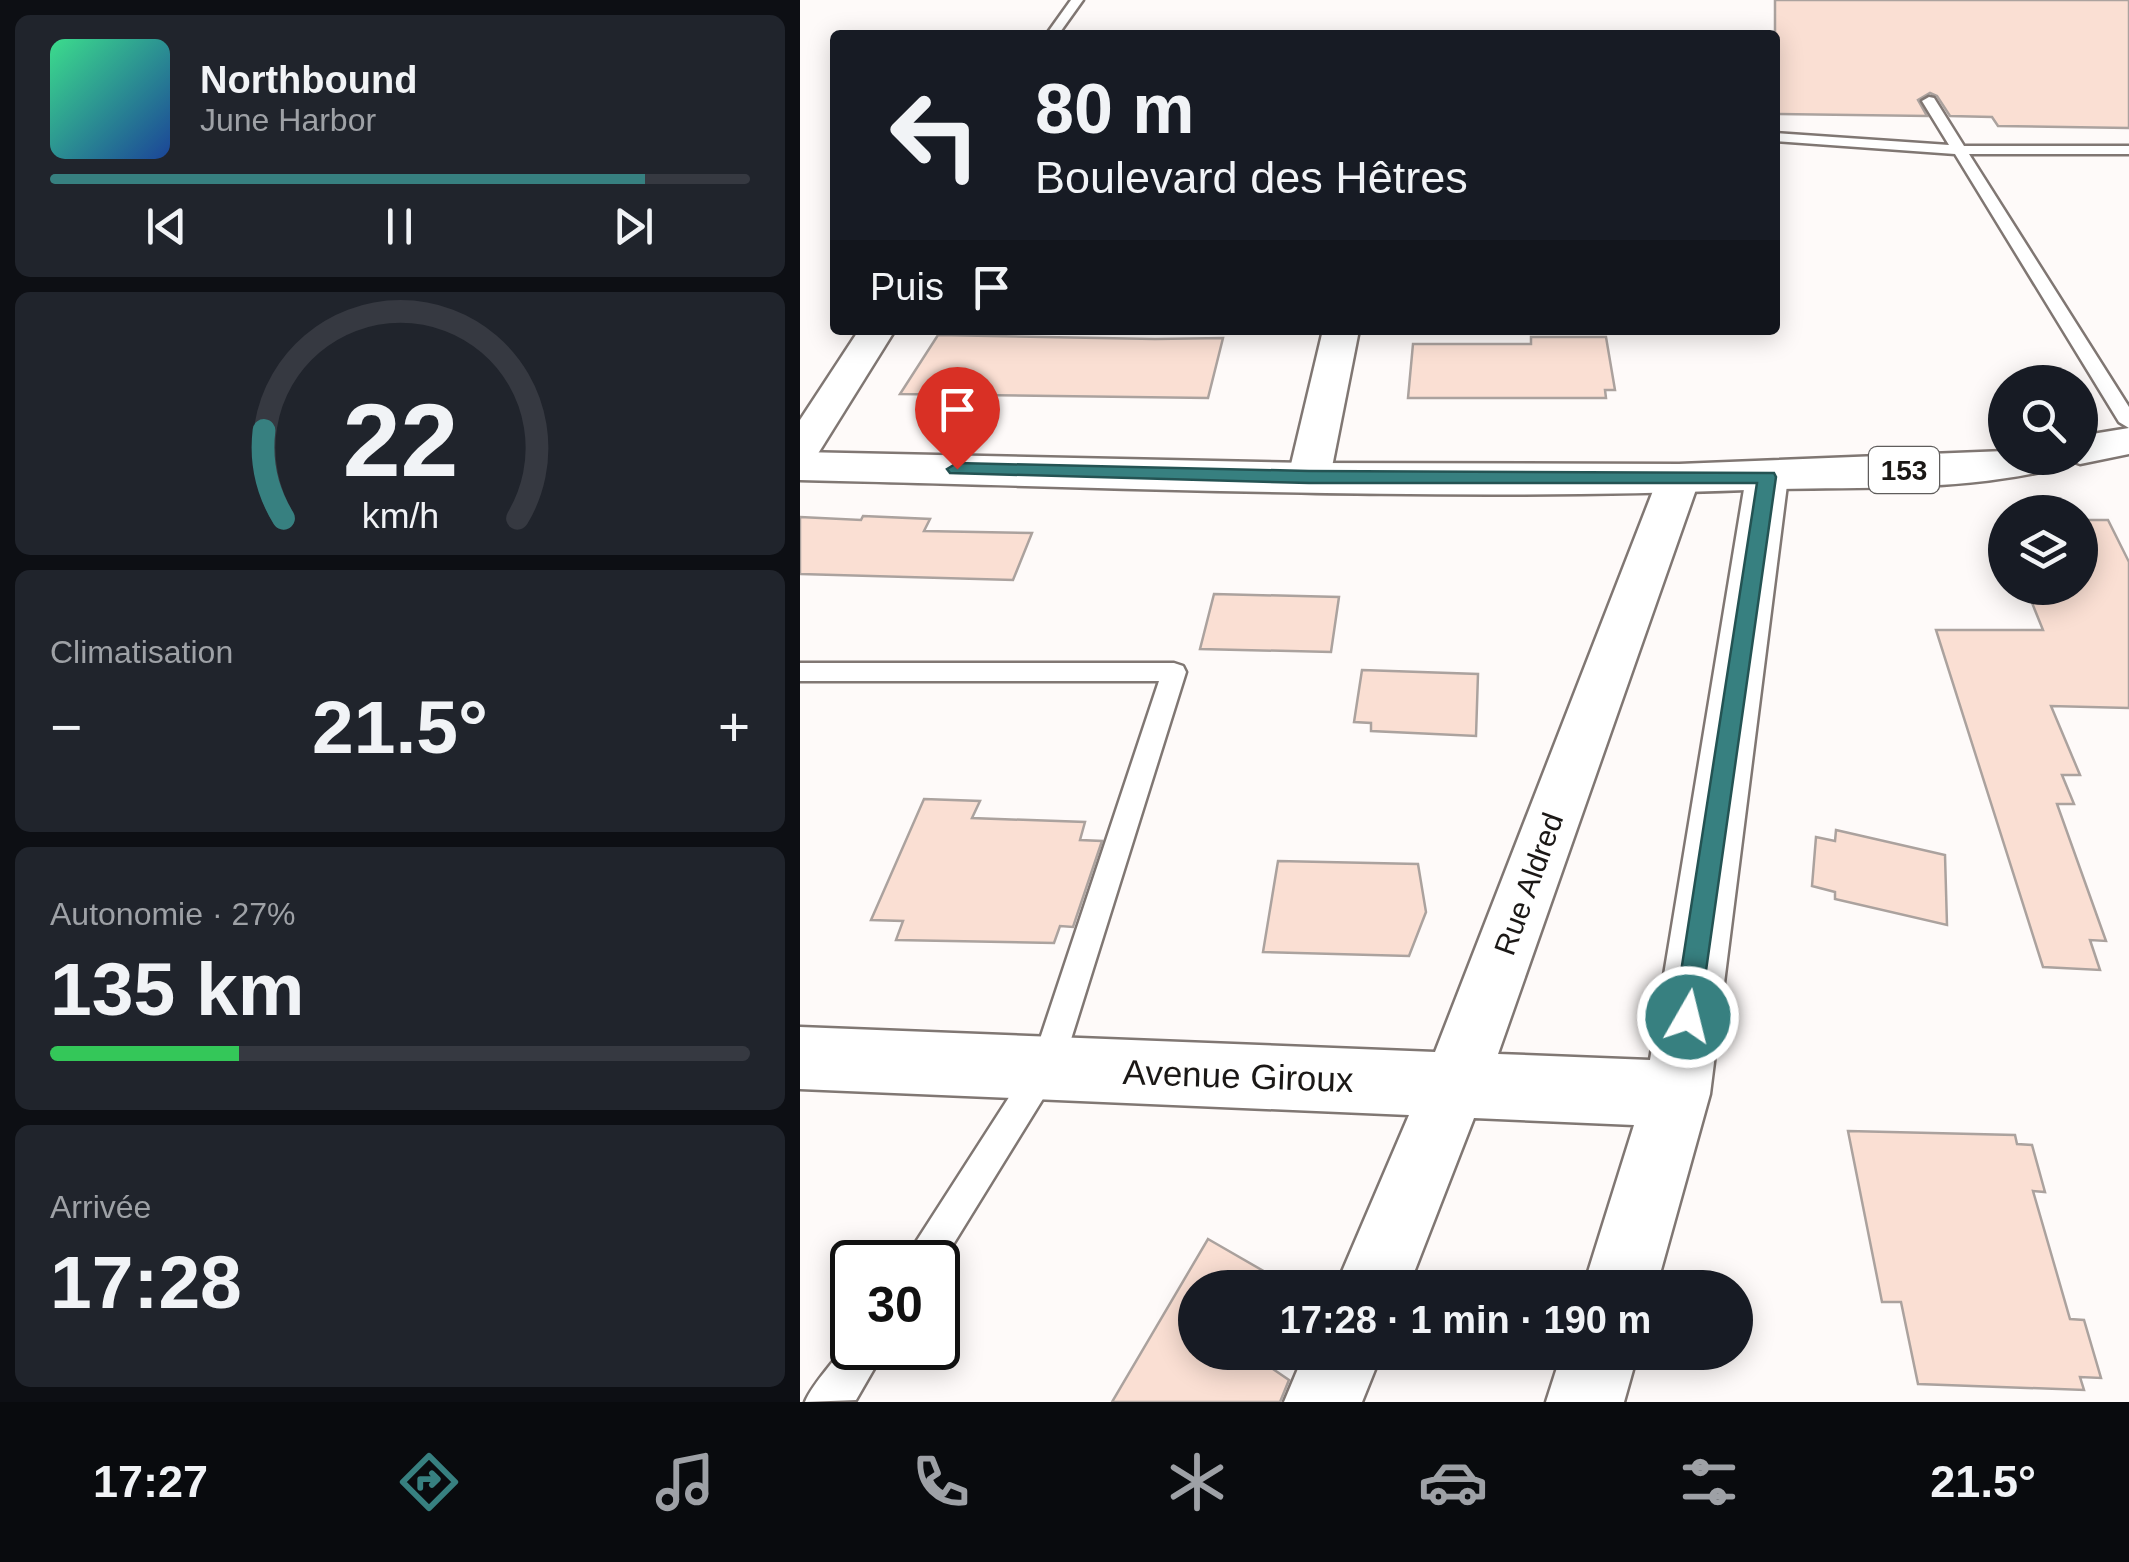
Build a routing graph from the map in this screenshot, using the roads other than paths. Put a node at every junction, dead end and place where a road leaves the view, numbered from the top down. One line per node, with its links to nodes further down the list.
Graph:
1 (1077, 0): 2 (lane)
2 (1056, 30)
3 (1929, 101): 5 (lane)
4 (1780, 138): 5 (lane)
5 (1960, 150): 6 (lane); 9 (lane)
6 (2129, 150)
7 (873, 335): 12 (street)
8 (1340, 335): 15 (street)
9 (2129, 422)
10 (2129, 441): 11 (main road)
11 (2098, 447)
12 (800, 451)
13 (800, 466): 15 (main road, 153)
14 (1988, 466): 16 (main road, 153)
15 (1309, 477): 17 (main road, 153)
16 (1767, 477): 17 (main road, 153); 22 (street)
17 (1679, 478): 21 (street, Rue Aldred)
18 (800, 672): 20 (lane)
19 (800, 1058): 20 (street, Avenue Giroux)
20 (1046, 1068): 21 (street, Avenue Giroux); 23 (lane)
21 (1455, 1085): 22 (street, Avenue Giroux); 24 (street, Rue Aldred)
22 (1677, 1094): 25 (street)
23 (935, 1240)
24 (1378, 1270)
25 (1624, 1270)
26 (852, 1370): 29 (lane)
27 (1336, 1370): 30 (street)
28 (1595, 1370): 31 (street)
29 (824, 1402)
30 (1323, 1402)
31 (1585, 1402)

